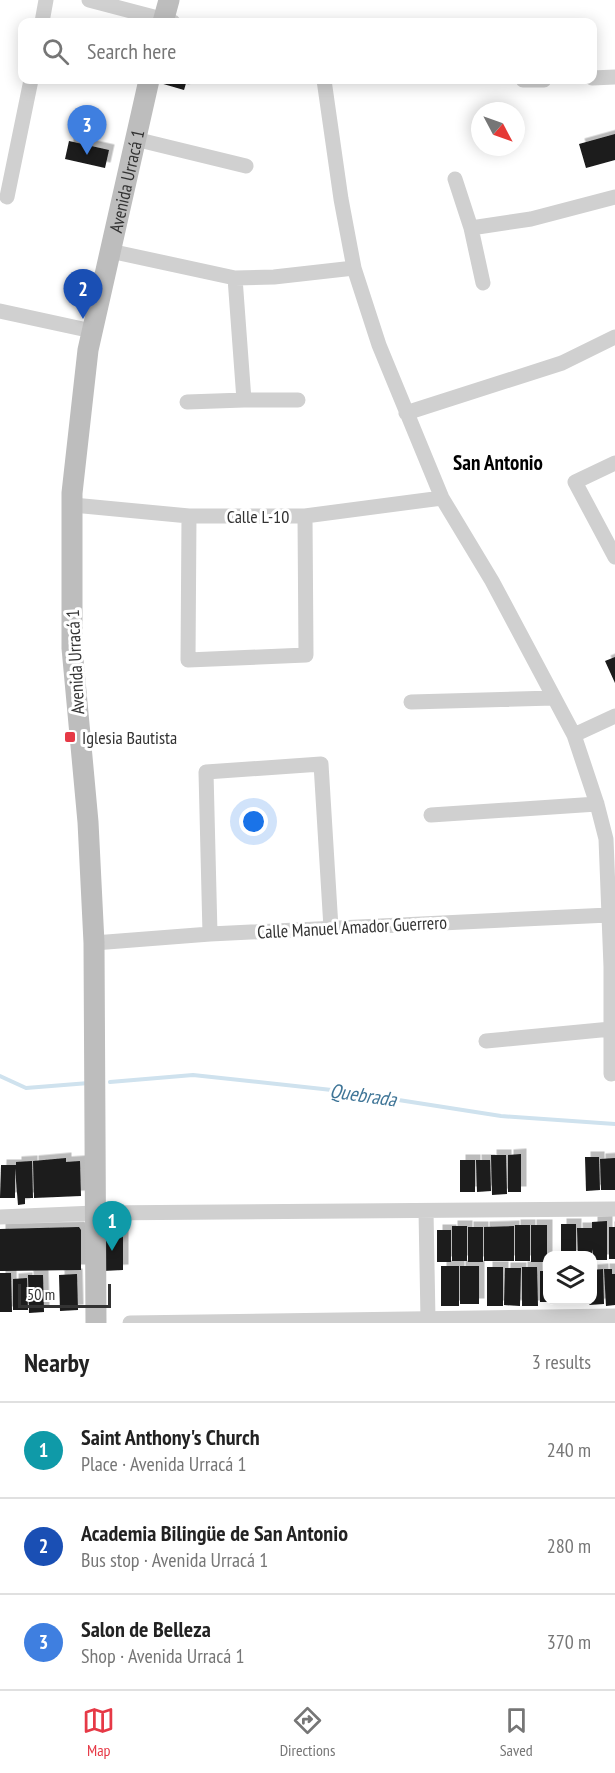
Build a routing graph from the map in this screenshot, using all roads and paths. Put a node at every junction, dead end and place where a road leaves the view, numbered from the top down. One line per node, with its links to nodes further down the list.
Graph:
1 (46, 0): 4 (street)
2 (89, 0): 3 (street)
3 (167, 16)
4 (43, 18)
5 (615, 77): 6 (street)
6 (597, 78)
7 (30, 84): 13 (street)
8 (149, 84): 10 (street, Avenida Urracá 1)
9 (325, 84): 17 (street)
10 (135, 139): 11 (street); 16 (street, Avenida Urracá 1)
11 (246, 165)
12 (455, 179): 15 (street)
13 (7, 197)
14 (615, 197): 15 (street)
15 (471, 228): 19 (street)
16 (110, 251): 18 (street); 21 (street, Avenida Urracá 1)
17 (354, 268): 18 (street); 26 (street)
18 (235, 278): 23 (street)
19 (483, 283)
20 (0, 311): 21 (street)
21 (92, 331): 29 (street, Avenida Urracá 1)
22 (615, 337): 26 (street)
23 (244, 400): 24 (street); 25 (street)
24 (298, 400)
25 (187, 402)
26 (406, 413): 28 (street)
27 (615, 463): 32 (street)
28 (442, 498): 31 (street, Calle L-10); 33 (street)
29 (73, 505): 30 (street, Calle L-10); 43 (street, Avenida Urracá 1)
30 (189, 516): 31 (street, Calle L-10); 31 (street)
31 (305, 516)
32 (615, 557)
33 (554, 698): 34 (street); 36 (street)
34 (411, 702)
35 (615, 716): 36 (street)
36 (574, 735): 37 (street)
37 (597, 804): 38 (street); 39 (street)
38 (431, 814)
39 (611, 837): 40 (street)
40 (609, 915): 41 (street, Calle Manuel Amador Guerrero); 44 (street)
41 (331, 928): 42 (street, Calle Manuel Amador Guerrero); 42 (street)
42 (210, 934): 43 (street, Calle Manuel Amador Guerrero)
43 (94, 943): 49 (street, Avenida Urracá 1)
44 (611, 1029): 45 (street); 46 (street)
45 (486, 1041)
46 (615, 1073)
47 (615, 1209): 48 (street)
48 (426, 1211): 49 (street); 52 (street)
49 (95, 1213): 50 (street); 53 (street, Avenida Urracá 1)
50 (0, 1217)
51 (615, 1316): 52 (street)
52 (428, 1319): 54 (street)
53 (96, 1323)
54 (130, 1323)

